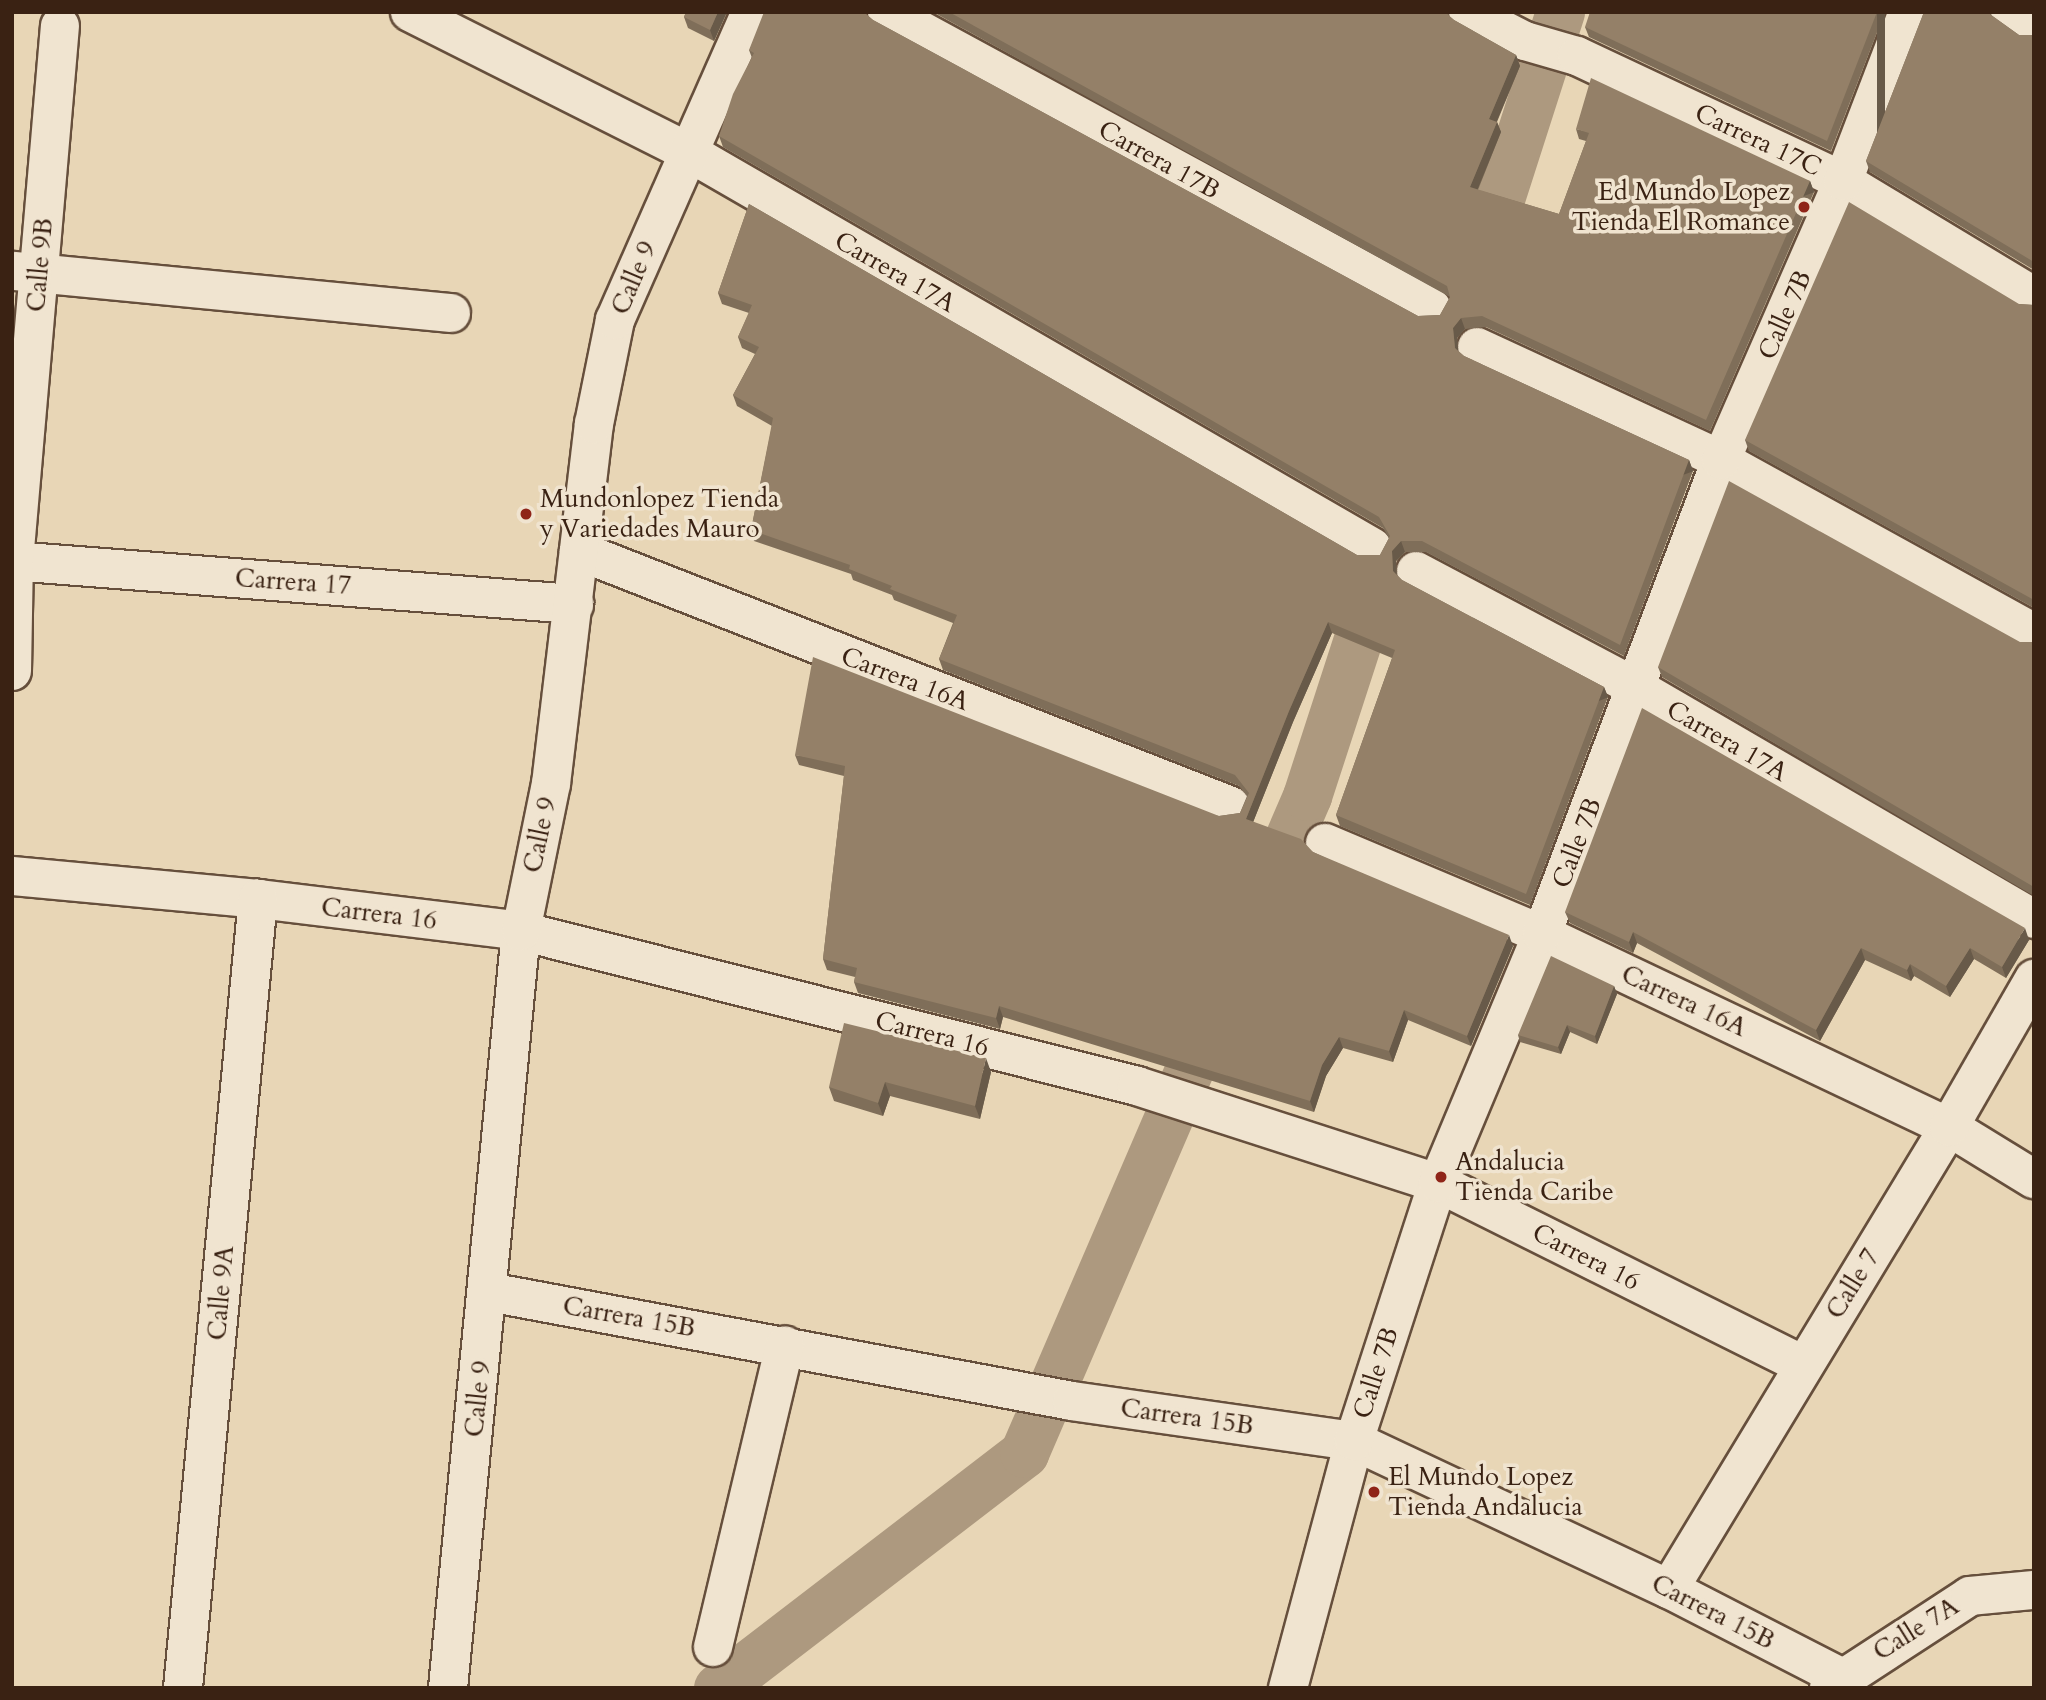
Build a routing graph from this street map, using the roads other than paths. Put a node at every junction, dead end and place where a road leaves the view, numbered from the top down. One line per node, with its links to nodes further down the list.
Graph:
1 (410, 12): 9 (street, Carrera 17A)
2 (751, 12): 9 (street, Calle 9)
3 (887, 12): 13 (street, Carrera 17B)
4 (1468, 12): 10 (street, Carrera 17C)
5 (1908, 12): 10 (street, Calle 7B)
6 (2010, 12): 8 (street)
7 (60, 26): 11 (street, Calle 9B)
8 (2034, 27)
9 (690, 153): 17 (street, Carrera 17A); 18 (street, Calle 9)
10 (1843, 181): 12 (street, Carrera 17C); 16 (street, Calle 7B)
11 (25, 273): 14 (street); 19 (street, Calle 9B)
12 (2034, 296)
13 (1432, 308)
14 (451, 313)
15 (1477, 347): 16 (street)
16 (1721, 460): 22 (street); 24 (street, Calle 7B)
17 (1372, 547)
18 (579, 551): 21 (street, Calle 9); 25 (street, Carrera 16A)
19 (13, 561): 21 (street, Carrera 17); 23 (street, Calle 9B)
20 (1416, 571): 24 (street, Carrera 17A)
21 (574, 604): 30 (street, Calle 9)
22 (2034, 633)
23 (12, 671)
24 (1637, 688): 29 (street, Carrera 17A); 31 (street, Calle 7B)
25 (1231, 806)
26 (1325, 843): 31 (street, Carrera 16A)
27 (12, 876): 28 (street, Carrera 16)
28 (258, 899): 30 (street, Carrera 16); 45 (street, Calle 9A)
29 (2034, 919)
30 (521, 931): 35 (street, Carrera 16); 36 (street, Calle 9)
31 (1542, 934): 33 (street, Carrera 16A); 35 (street, Calle 7B)
32 (2034, 979): 33 (street, Calle 7)
33 (1950, 1127): 34 (street, Carrera 16A); 38 (street, Calle 7)
34 (2034, 1179)
35 (1438, 1183): 38 (street, Carrera 16); 39 (street, Calle 7B)
36 (489, 1292): 37 (street, Carrera 15B); 44 (street, Calle 9)
37 (785, 1345): 39 (street, Carrera 15B); 42 (street)
38 (1803, 1365): 40 (street, Calle 7)
39 (1353, 1441): 40 (street, Carrera 15B); 46 (street, Calle 7B)
40 (1669, 1589): 43 (street, Carrera 15B)
41 (2034, 1590): 43 (street, Calle 7A)
42 (713, 1647)
43 (1834, 1683)
44 (449, 1684)
45 (184, 1686)
46 (1288, 1688)

